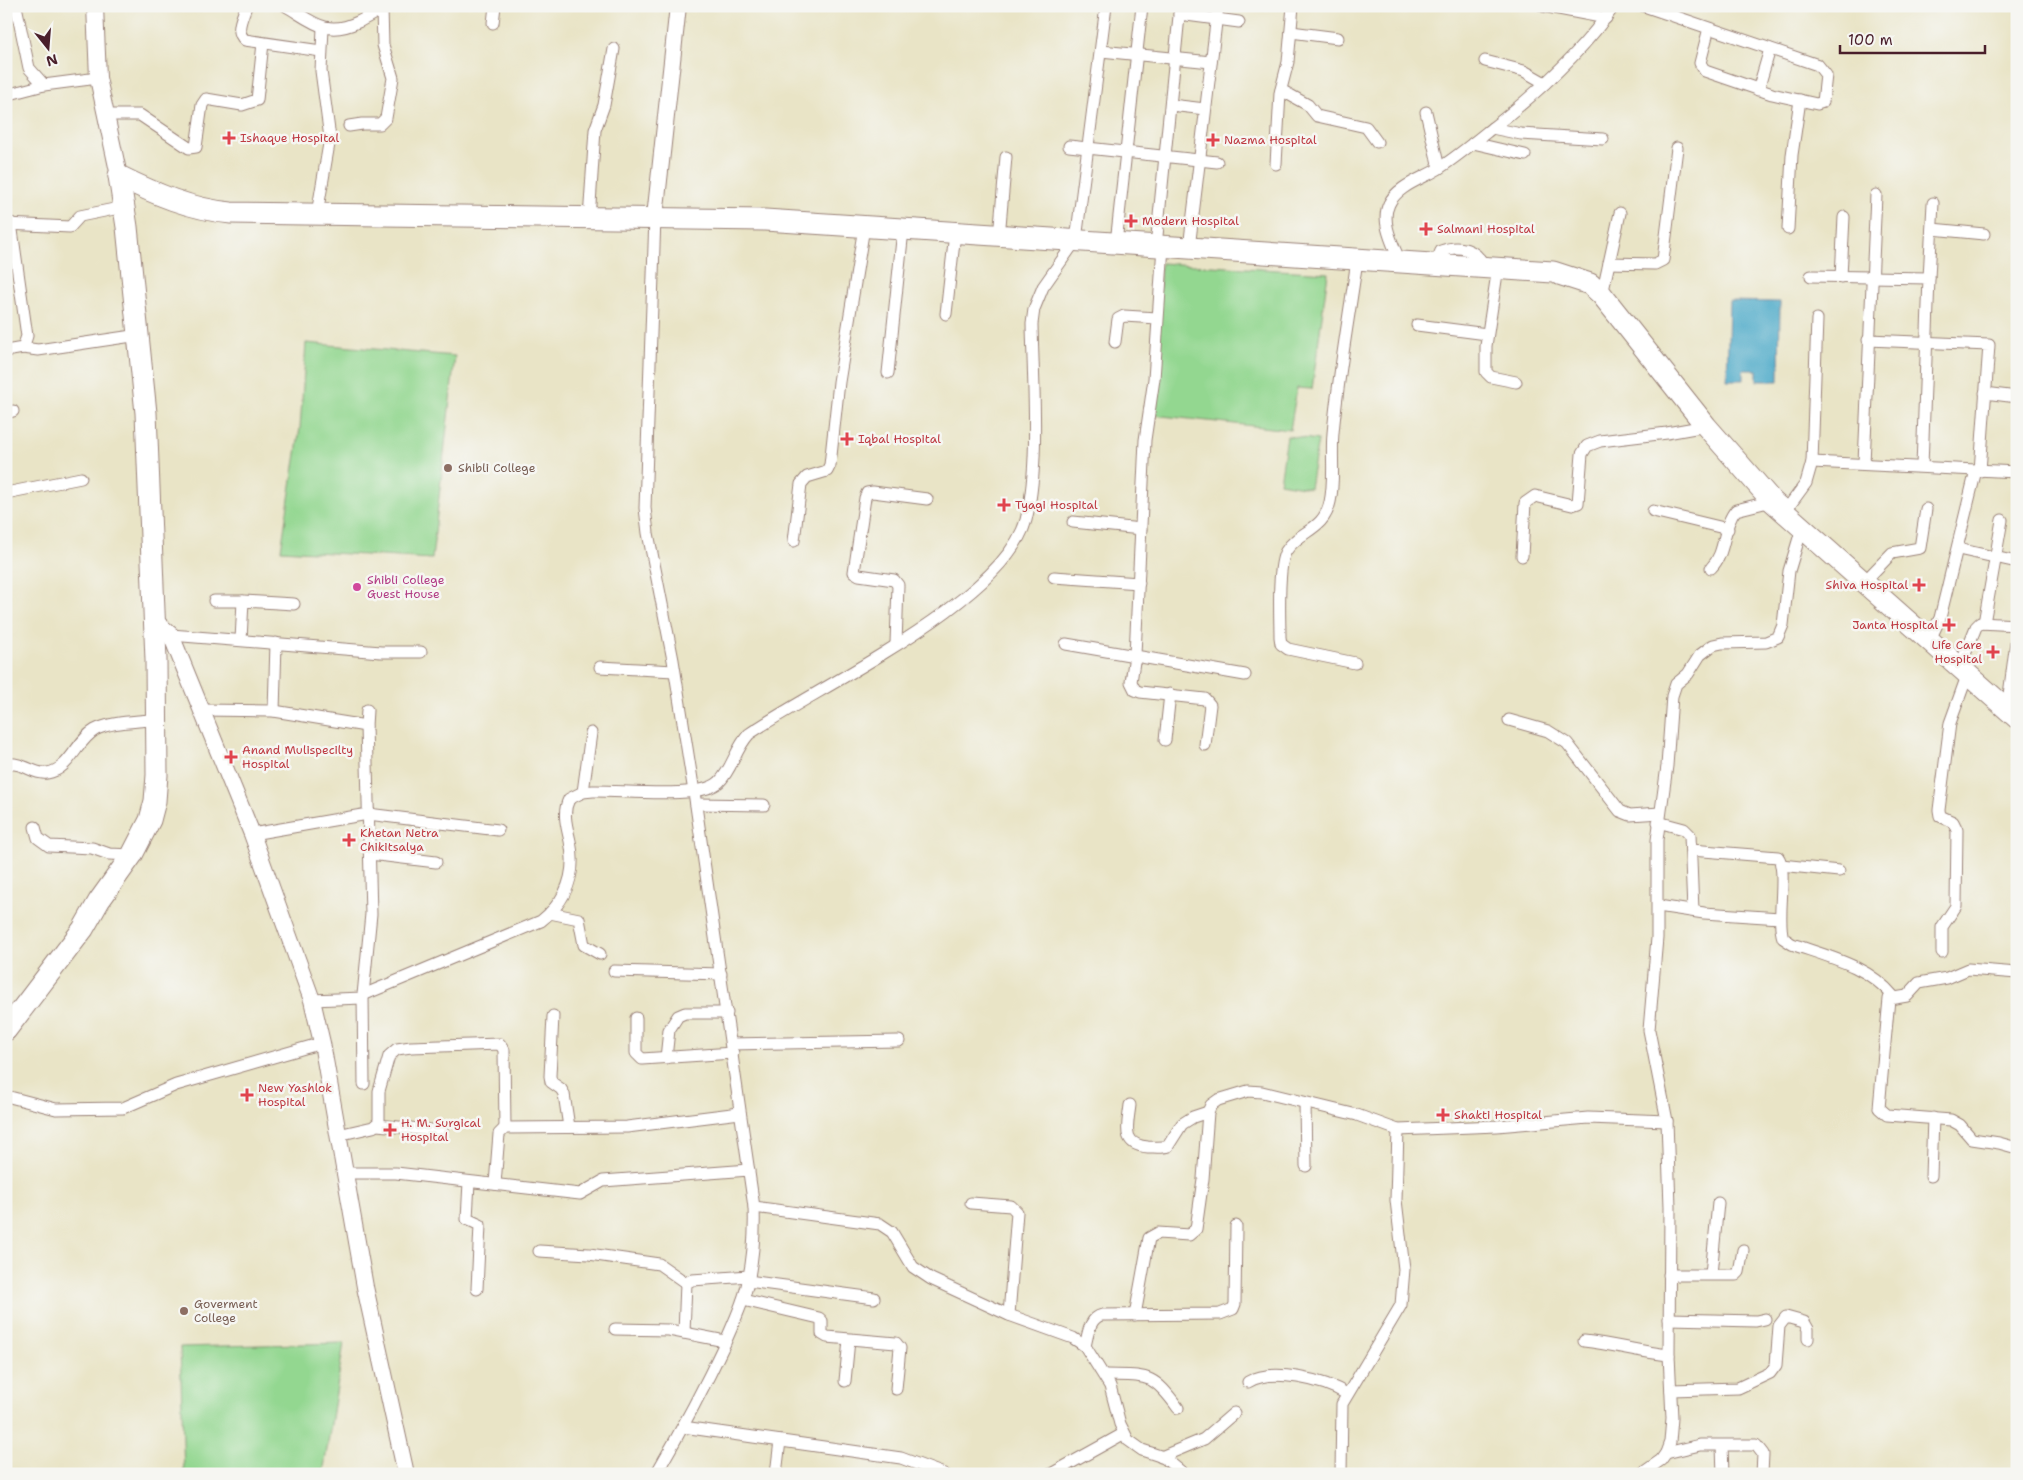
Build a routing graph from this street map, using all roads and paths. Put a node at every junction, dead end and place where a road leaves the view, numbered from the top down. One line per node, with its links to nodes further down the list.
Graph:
1 (16, 6): 35 (street)
2 (95, 6): 33 (street)
3 (246, 6): 24 (street)
4 (286, 6): 20 (street)
5 (495, 6): 19 (street)
6 (678, 6): 67 (street)
7 (1106, 6): 28 (street)
8 (1142, 6): 29 (street)
9 (1218, 6): 17 (street)
10 (1293, 6): 22 (street)
11 (1543, 6): 16 (street)
12 (1614, 6): 16 (street)
13 (1644, 6): 21 (street)
14 (386, 8): 20 (street); 44 (street)
15 (1180, 10): 17 (street); 30 (street)
16 (1606, 18): 34 (street)
17 (1216, 19): 18 (street); 32 (street)
18 (1239, 22)
19 (493, 23)
20 (323, 28): 27 (street)
21 (1710, 28): 26 (street); 37 (street)
22 (1291, 32): 23 (street); 36 (street)
23 (1338, 38)
24 (263, 43): 27 (street); 43 (street)
25 (614, 49): 69 (street)
26 (1770, 49): 37 (street); 39 (street)
27 (321, 51): 66 (street)
28 (1101, 51): 29 (street); 51 (street)
29 (1137, 54): 30 (street); 52 (street)
30 (1175, 58): 32 (street); 40 (street)
31 (1485, 61): 34 (street)
32 (1211, 62): 41 (street)
33 (98, 78): 35 (street); 43 (street)
34 (1544, 83): 45 (street)
35 (44, 85): 38 (street)
36 (1281, 90): 47 (street); 58 (street)
37 (1758, 90): 39 (street)
38 (6, 95)
39 (1800, 100): 72 (street)
40 (1171, 105): 41 (street); 55 (street)
41 (1205, 109): 56 (street)
42 (1426, 112): 59 (street)
43 (104, 115): 60 (street)
44 (349, 126)
45 (1492, 128): 46 (street); 48 (street)
46 (1602, 139)
47 (1377, 142)
48 (1472, 143): 53 (street); 59 (street)
49 (1069, 146): 51 (street)
50 (1677, 148): 84 (street)
51 (1089, 149): 52 (street); 78 (street)
52 (1126, 152): 55 (street); 79 (street)
53 (1525, 155)
54 (1006, 157): 77 (street)
55 (1166, 157): 56 (street); 80 (street)
56 (1198, 160): 57 (street); 81 (street)
57 (1216, 162)
58 (1276, 164)
59 (1439, 168): 83 (street)
60 (119, 176): 62 (highway); 64 (highway)
61 (1876, 195): 88 (street)
62 (162, 196): 64 (highway); 66 (highway)
63 (1934, 203): 73 (street)
64 (124, 207): 70 (street); 96 (highway)
65 (1620, 213): 84 (street)
66 (317, 214): 69 (highway)
67 (655, 217): 69 (highway); 71 (highway); 150 (street)
68 (1844, 217): 87 (street)
69 (588, 219)
70 (8, 223): 100 (street)
71 (864, 227): 74 (highway); 123 (street)
72 (1788, 229)
73 (1932, 229): 76 (street); 89 (street)
74 (903, 230): 75 (highway); 102 (street)
75 (955, 234): 77 (highway); 91 (street)
76 (1984, 234)
77 (999, 237): 78 (highway)
78 (1076, 240): 79 (highway); 143 (street)
79 (1116, 243): 80 (highway)
80 (1160, 246): 81 (highway); 92 (street)
81 (1188, 248): 82 (highway)
82 (1357, 260): 83 (highway); 148 (street)
83 (1400, 262): 85 (highway)
84 (1609, 263): 90 (street)
85 (1491, 267): 90 (highway); 95 (street)
86 (1811, 276): 87 (street)
87 (1841, 277): 88 (street)
88 (1871, 278): 89 (street); 97 (street)
89 (1929, 278): 99 (street)
90 (1602, 295): 106 (highway)
91 (946, 314)
92 (1157, 318): 98 (street); 121 (street)
93 (1817, 318): 107 (street)
94 (1417, 325): 95 (street)
95 (1488, 334): 103 (street)
96 (139, 335): 100 (street); 135 (highway)
97 (1868, 340): 99 (street); 108 (street)
98 (1115, 342)
99 (1928, 342): 104 (street); 109 (street)
100 (23, 348): 101 (street)
101 (6, 351)
102 (888, 373)
103 (1516, 382)
104 (1985, 393): 105 (street); 110 (street)
105 (2017, 397)
106 (1706, 426): 115 (highway); 125 (street)
107 (1812, 462): 108 (street); 115 (street)
108 (1864, 463): 109 (street)
109 (1922, 466): 110 (street)
110 (1978, 471): 111 (street); 124 (street)
111 (2017, 472)
112 (81, 478): 113 (street)
113 (6, 493)
114 (928, 500): 143 (street)
115 (1778, 507): 120 (highway); 122 (street)
116 (1926, 509): 130 (street)
117 (1653, 512): 122 (street)
118 (2002, 520): 126 (street)
119 (1073, 522): 121 (street)
120 (1802, 528): 130 (highway); 169 (street)
121 (1140, 529): 131 (street)
122 (1728, 529): 128 (street)
123 (794, 541)
124 (1958, 549): 126 (street); 141 (street)
125 (1522, 556)
126 (1995, 557): 127 (street); 136 (street)
127 (2017, 562)
128 (1710, 568)
129 (1054, 577): 131 (street)
130 (1864, 582): 141 (highway)
131 (1139, 583): 146 (street)
132 (214, 601): 133 (street)
133 (243, 601): 134 (street); 140 (street)
134 (294, 604)
135 (155, 621): 139 (street); 158 (highway)
136 (1984, 623): 137 (street); 151 (street)
137 (2017, 625)
138 (2017, 634): 147 (street)
139 (171, 635): 140 (street); 154 (street)
140 (241, 640): 142 (street)
141 (1929, 642): 151 (highway)
142 (276, 643): 145 (street); 156 (street)
143 (896, 644): 166 (street)
144 (1066, 644): 146 (street)
145 (420, 652)
146 (1135, 655): 152 (street); 153 (street)
147 (2015, 657): 157 (street)
148 (1355, 663)
149 (600, 667): 150 (street)
150 (674, 671): 166 (street)
151 (1963, 672): 157 (highway); 184 (street)
152 (1246, 675)
153 (1170, 694): 162 (street); 163 (street)
154 (201, 710): 156 (street); 172 (street)
155 (367, 710): 160 (street)
156 (274, 711): 160 (street)
157 (2012, 714)
158 (157, 719): 164 (street); 175 (highway)
159 (1509, 720): 169 (street)
160 (366, 726): 168 (street)
161 (591, 733): 165 (street)
162 (1165, 740)
163 (1205, 745)
164 (6, 764)
165 (583, 792): 166 (street); 182 (street)
166 (695, 798): 167 (street); 188 (street)
167 (764, 805)
168 (368, 814): 171 (street); 172 (street); 174 (street)
169 (1659, 818): 173 (street); 180 (street)
170 (35, 827): 175 (street)
171 (498, 830)
172 (252, 834): 191 (street)
173 (1690, 850): 177 (street); 181 (street)
174 (370, 854): 176 (street); 189 (street)
175 (132, 855): 179 (highway)
176 (436, 862)
177 (1782, 865): 178 (street); 183 (street)
178 (1839, 871)
179 (99, 901): 193 (highway); 196 (highway)
180 (1658, 906): 181 (street); 208 (street)
181 (1693, 912): 183 (street)
182 (550, 913): 185 (street); 189 (street)
183 (1780, 918): 190 (street)
184 (1942, 952)
185 (600, 954)
186 (614, 971): 188 (street)
187 (2017, 973): 190 (street)
188 (721, 974): 192 (street)
189 (363, 995): 191 (street); 201 (street)
190 (1893, 996): 207 (street)
191 (312, 1000): 198 (street)
192 (727, 1013): 199 (street); 200 (street)
193 (6, 1016)
194 (553, 1016): 210 (street)
195 (636, 1018): 200 (street)
196 (6, 1030)
197 (899, 1042): 199 (street)
198 (322, 1043): 202 (street); 214 (street)
199 (732, 1048): 200 (street); 206 (street)
200 (666, 1058)
201 (364, 1084)
202 (6, 1096)
203 (1305, 1102): 205 (street); 212 (street); 216 (street)
204 (1130, 1105): 205 (street)
205 (1208, 1112): 236 (street)
206 (740, 1113): 210 (street); 217 (street)
207 (1933, 1118): 215 (street); 219 (street)
208 (1667, 1121): 212 (street); 229 (street)
209 (377, 1125): 211 (street); 213 (street); 214 (street)
210 (569, 1127): 211 (street)
211 (505, 1128): 221 (street)
212 (1398, 1130): 252 (street)
213 (442, 1131)
214 (338, 1135): 218 (street)
215 (2017, 1148)
216 (1306, 1166)
217 (749, 1170): 221 (street); 224 (street)
218 (345, 1173): 220 (street); 261 (street)
219 (1931, 1176)
220 (469, 1182): 221 (street); 232 (street)
221 (495, 1184)
222 (1718, 1203): 228 (street)
223 (971, 1204): 235 (street)
224 (754, 1207): 230 (street); 235 (street)
225 (1236, 1226): 236 (street)
226 (1743, 1250): 228 (street)
227 (539, 1251): 231 (street)
228 (1711, 1274): 229 (street)
229 (1669, 1275): 238 (street)
230 (748, 1279): 231 (street); 233 (street); 234 (street)
231 (686, 1283): 240 (street)
232 (477, 1288)
233 (874, 1298)
234 (742, 1300): 242 (street); 243 (street)
235 (1009, 1315): 245 (street)
236 (1135, 1315): 245 (street)
237 (1765, 1318): 238 (street)
238 (1668, 1319): 246 (street)
239 (615, 1329): 240 (street)
240 (684, 1333): 243 (street)
241 (1808, 1339): 251 (street)
242 (849, 1340): 248 (street); 250 (street)
243 (725, 1341): 255 (street)
244 (1584, 1341): 246 (street)
245 (1085, 1346): 247 (street)
246 (1669, 1355): 251 (street)
247 (1105, 1374): 253 (street); 256 (street)
248 (844, 1381)
249 (1248, 1382): 252 (street)
250 (896, 1389)
251 (1670, 1390): 259 (street)
252 (1347, 1394): 267 (street)
253 (1178, 1408)
254 (1234, 1413): 260 (street)
255 (683, 1427): 257 (street); 262 (street)
256 (1123, 1434): 260 (street); 265 (street)
257 (780, 1441): 263 (street); 264 (street)
258 (1722, 1446): 259 (street); 269 (street); 270 (street)
259 (1666, 1453): 268 (street)
260 (1161, 1456): 266 (street)
261 (406, 1474)
262 (656, 1474)
263 (776, 1474)
264 (944, 1474)
265 (1051, 1474)
266 (1184, 1474)
267 (1341, 1474)
268 (1641, 1474)
269 (1723, 1474)
270 (1762, 1474)

